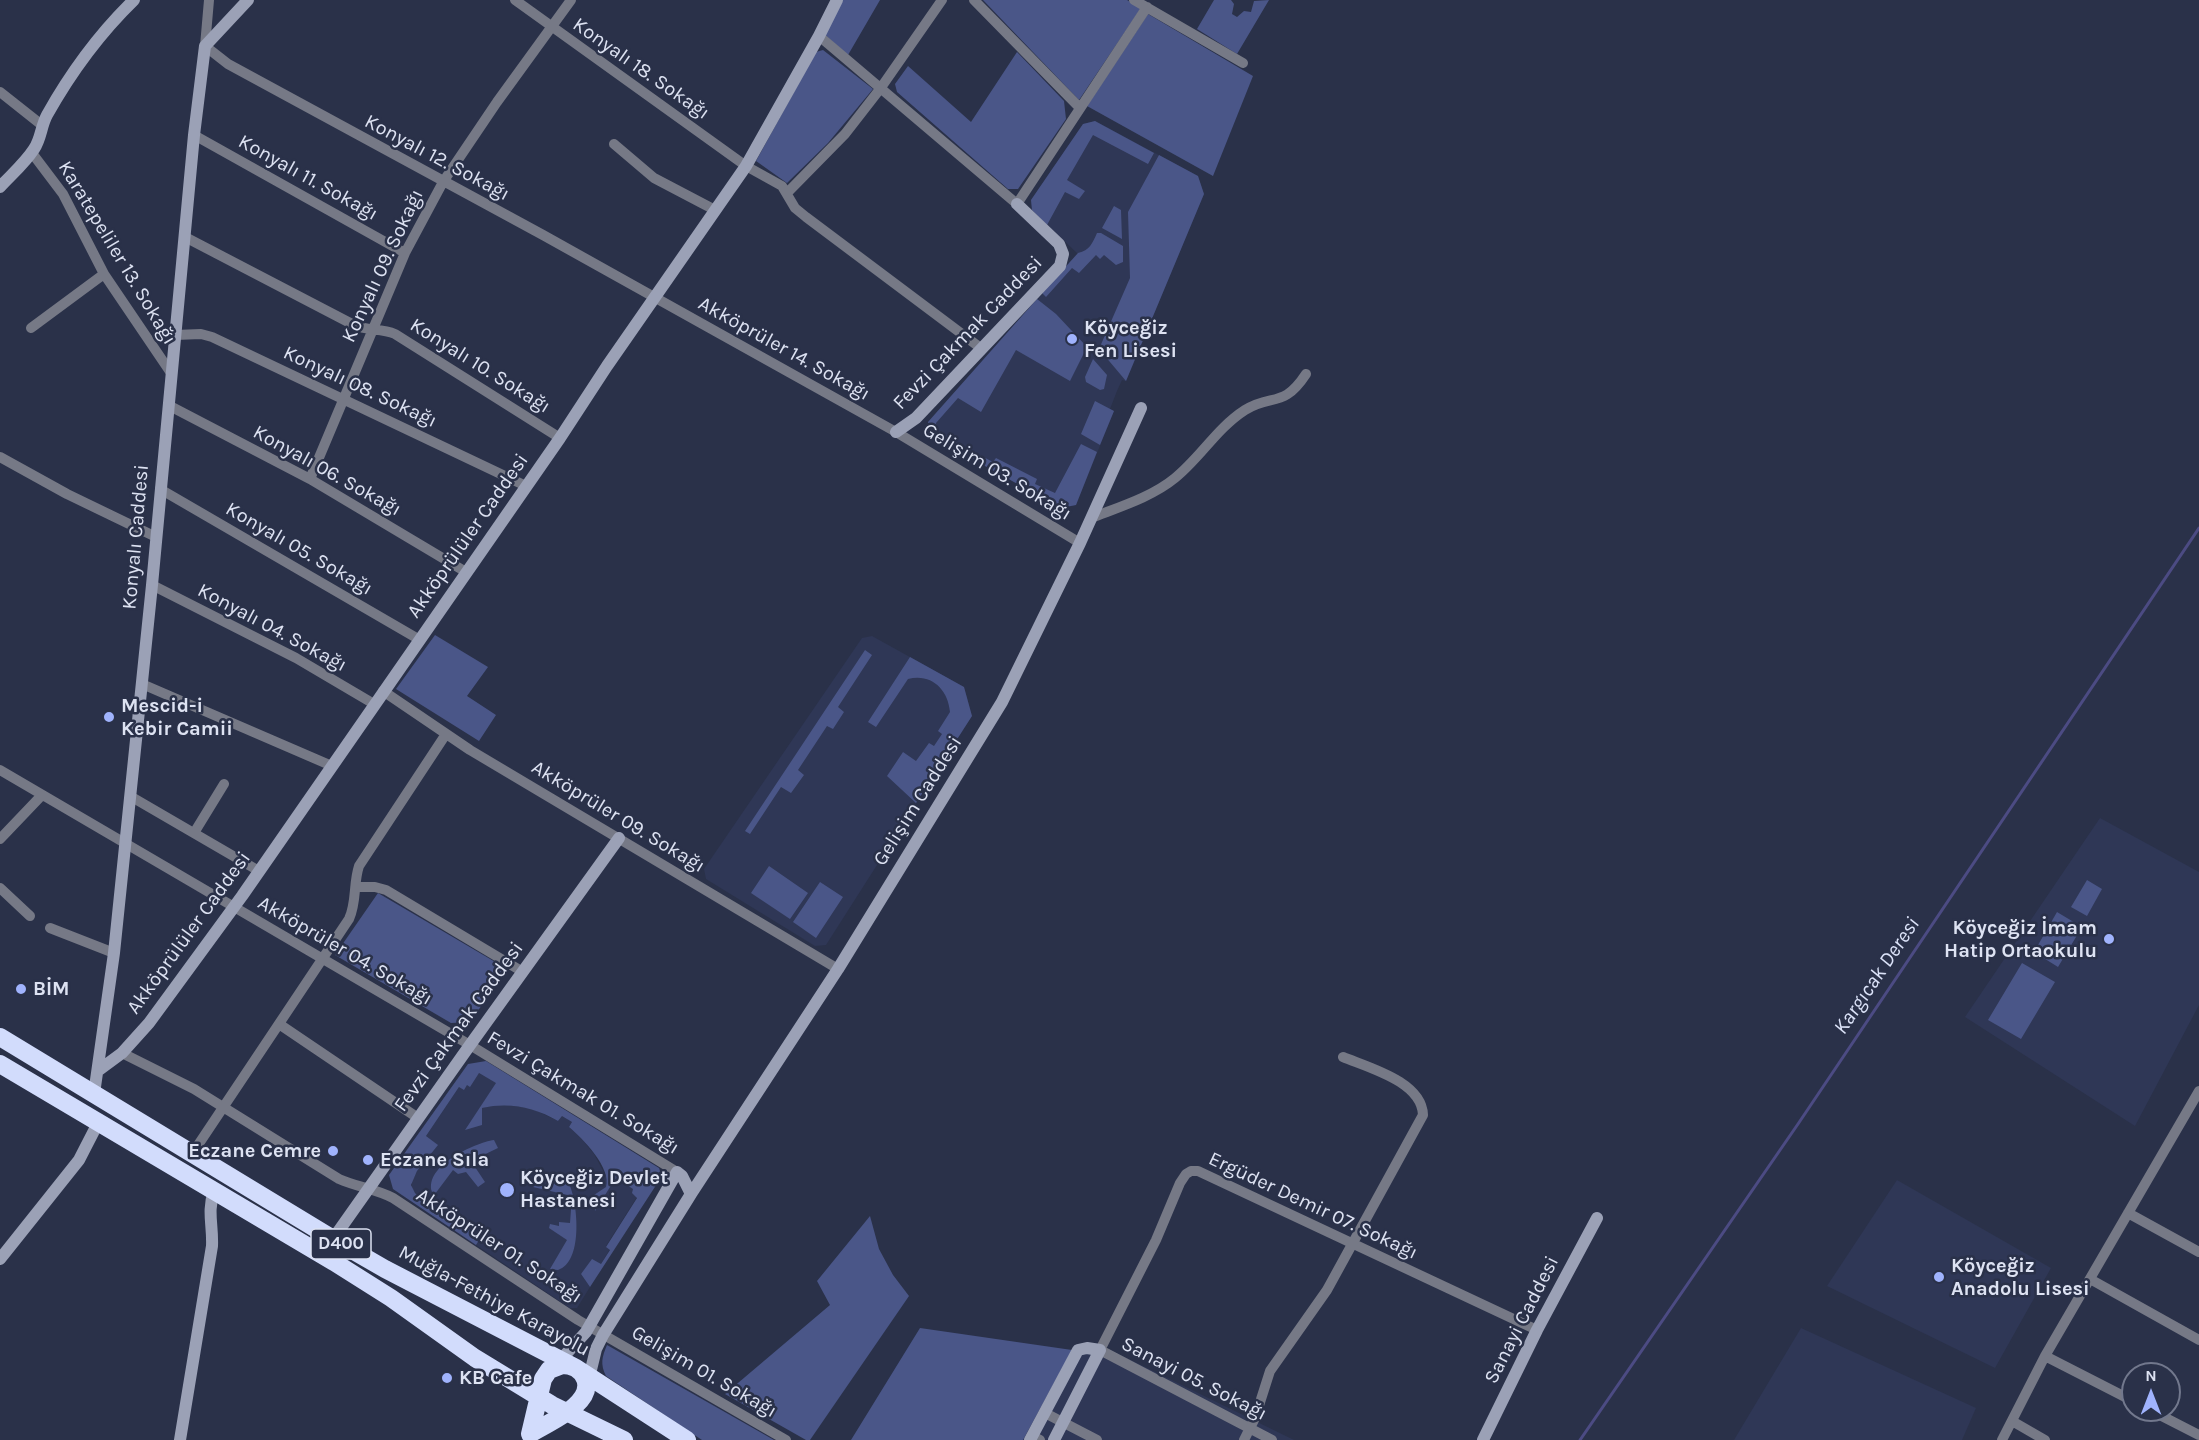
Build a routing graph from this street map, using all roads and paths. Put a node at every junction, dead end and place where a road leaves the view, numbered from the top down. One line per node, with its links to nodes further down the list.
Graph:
1 (134, 0): 18 (street)
2 (210, 0): 13 (street)
3 (249, 0): 13 (street)
4 (514, 0): 11 (street, Konyalı 18. Sokağı)
5 (571, 0): 11 (street, Konyalı 09. Sokağı)
6 (837, 0): 12 (street, Akköprülüler Caddesi)
7 (942, 0): 15 (street)
8 (974, 0): 17 (street)
9 (1134, 0): 10 (street)
10 (1147, 8): 14 (street); 17 (street)
11 (552, 28): 22 (street, Konyalı 18. Sokağı); 23 (street, Konyalı 09. Sokağı)
12 (819, 36): 15 (street); 22 (street, Akköprülüler Caddesi)
13 (205, 46): 19 (street, Konyalı Caddesi); 23 (street, Konyalı 12. Sokağı)
14 (1243, 63)
15 (880, 89): 25 (street); 26 (street)
16 (0, 92): 18 (street)
17 (1080, 108): 26 (street)
18 (43, 126): 21 (street)
19 (194, 135): 28 (street, Konyalı Caddesi); 29 (street, Konyalı 11. Sokağı)
20 (614, 144): 27 (street)
21 (32, 153): 24 (street); 30 (street, Karatepeliler 13. Sokağı)
22 (746, 166): 25 (street, Konyalı 18. Sokağı); 27 (street, Akköprülüler Caddesi)
23 (443, 182): 29 (street, Konyalı 09. Sokağı); 31 (street, Konyalı 12. Sokağı)
24 (0, 187)
25 (787, 192): 35 (street, Konyalı 18. Sokağı)
26 (1017, 204): 35 (street, Fevzi Çakmak Caddesi)
27 (715, 210): 31 (street, Akköprülüler Caddesi)
28 (185, 237): 33 (street, Konyalı 10. Sokağı); 34 (street, Konyalı Caddesi)
29 (405, 252): 33 (street, Konyalı 09. Sokağı)
30 (104, 274): 32 (street); 36 (street, Karatepeliler 13. Sokağı)
31 (655, 297): 41 (street, Akköprüler 14. Sokağı); 42 (street, Akköprülüler Caddesi)
32 (31, 328)
33 (372, 330): 38 (street, Konyalı 09. Sokağı); 42 (street, Konyalı 10. Sokağı)
34 (175, 335): 36 (street, Konyalı Caddesi); 38 (street, Konyalı 08. Sokağı)
35 (982, 349): 41 (street, Fevzi Çakmak Caddesi)
36 (171, 373): 39 (street, Konyalı Caddesi)
37 (1306, 374): 47 (street)
38 (343, 399): 44 (street, Konyalı 09. Sokağı); 45 (street, Konyalı 08. Sokağı)
39 (168, 405): 44 (street, Konyalı 06. Sokağı); 46 (street, Konyalı Caddesi)
40 (1141, 408): 47 (street, Gelişim Caddesi)
41 (896, 432): 49 (street, Gelişim 03. Sokağı)
42 (560, 438): 45 (street, Akköprülüler Caddesi)
43 (0, 457): 48 (street)
44 (310, 479): 50 (street, Konyalı 06. Sokağı)
45 (526, 486): 50 (street, Akköprülüler Caddesi)
46 (160, 489): 48 (street, Konyalı Caddesi); 52 (street, Konyalı 05. Sokağı)
47 (1092, 518): 49 (street, Gelişim Caddesi)
48 (156, 537): 51 (street, Konyalı Caddesi)
49 (1080, 543): 74 (street, Gelişim Caddesi)
50 (466, 572): 52 (street, Akköprülüler Caddesi)
51 (152, 585): 53 (street, Konyalı Caddesi); 55 (street, Konyalı 04. Sokağı)
52 (420, 640): 54 (street, Akköprülüler Caddesi)
53 (142, 684): 57 (street); 61 (street, Konyalı Caddesi)
54 (383, 691): 55 (street, Akköprülüler Caddesi); 56 (street, Akköprüler 09. Sokağı)
55 (374, 704): 57 (street, Akköprülüler Caddesi)
56 (446, 734): 63 (street, Akköprüler 09. Sokağı); 67 (street)
57 (332, 766): 66 (street, Akköprülüler Caddesi)
58 (0, 770): 60 (street, Akköprüler 04. Sokağı)
59 (224, 784): 62 (street)
60 (42, 795): 64 (street); 65 (street, Akköprüler 04. Sokağı)
61 (130, 796): 62 (street); 65 (street, Konyalı Caddesi)
62 (194, 833): 66 (street)
63 (619, 838): 74 (street, Akköprüler 09. Sokağı); 75 (street, Fevzi Çakmak Caddesi)
64 (0, 839)
65 (125, 843): 69 (street, Akköprüler 04. Sokağı); 72 (street, Konyalı Caddesi)
66 (259, 871): 69 (street, Akköprülüler Caddesi)
67 (356, 887): 73 (street); 75 (street)
68 (0, 888): 70 (street)
69 (233, 908): 73 (street, Akköprüler 04. Sokağı); 79 (street, Akköprülüler Caddesi)
70 (30, 916)
71 (50, 928): 72 (street)
72 (114, 953): 82 (street, Konyalı Caddesi)
73 (322, 958): 76 (street); 78 (street, Akköprüler 04. Sokağı)
74 (838, 969): 92 (street, Gelişim Caddesi)
75 (523, 972): 78 (street, Fevzi Çakmak Caddesi)
76 (279, 1024): 85 (street); 86 (street)
77 (0, 1037): 84 (highway, Muğla-Fethiye Karayolu / D400)
78 (470, 1045): 86 (street, Fevzi Çakmak Caddesi); 89 (street, Fevzi Çakmak 01. Sokağı)
79 (122, 1053): 82 (street, Akköprülüler Caddesi); 85 (street, Akköprüler 01. Sokağı)
80 (1343, 1057): 96 (street)
81 (0, 1064): 87 (highway, D400)
82 (99, 1070): 84 (street, Konyalı Caddesi)
83 (2199, 1092): 93 (street)
84 (94, 1094): 88 (highway, Muğla-Fethiye Karayolu / D400)
85 (224, 1107): 88 (street); 90 (street, Akköprüler 01. Sokağı)
86 (418, 1118): 90 (street, Fevzi Çakmak Caddesi)
87 (98, 1123): 91 (highway, D400); 98 (street)
88 (192, 1154): 95 (highway, Muğla-Fethiye Karayolu / D400)
89 (677, 1172): 92 (street); 100 (street)
90 (369, 1188): 95 (street, Fevzi Çakmak Caddesi); 100 (street, Akköprüler 01. Sokağı)
91 (214, 1191): 108 (highway, D400); 116 (street)
92 (691, 1194): 102 (street, Gelişim Caddesi)
93 (2128, 1213): 97 (street); 99 (street)
94 (1596, 1218): 101 (street, Sanayi Caddesi)
95 (333, 1239): 106 (highway, Muğla-Fethiye Karayolu / D400)
96 (1354, 1244): 101 (street, Ergüder Demir 07. Sokağı); 104 (street, Ergüder Demir 07. Sokağı); 113 (street)
97 (2199, 1252)
98 (0, 1259)
99 (2090, 1279): 103 (street); 105 (street)
100 (589, 1327): 102 (street, Akköprüler 01. Sokağı); 106 (street)
101 (1537, 1330): 125 (street, Sanayi Caddesi)
102 (603, 1335): 106 (street, Gelişim Caddesi); 120 (street, Gelişim 01. Sokağı)
103 (2199, 1340)
104 (1100, 1350): 109 (street); 111 (street); 113 (street, Sanayi 05. Sokağı)
105 (2046, 1356): 107 (street); 110 (street)
106 (573, 1372): 108 (highway); 108 (highway); 119 (highway, Muğla-Fethiye Karayolu / D400)
107 (2121, 1395)
108 (554, 1402): 115 (highway); 115 (highway); 118 (highway, D400)
109 (1045, 1413): 111 (street); 117 (street)
110 (2012, 1421): 126 (street); 127 (street)
111 (1063, 1422): 121 (street); 122 (street)
112 (2174, 1422): 114 (street)
113 (1250, 1428): 123 (street); 124 (street, Sanayi 05. Sokağı)
114 (2199, 1435)
115 (525, 1437)
116 (184, 1438)
117 (1034, 1439)
118 (624, 1440)
119 (687, 1440)
120 (786, 1440)
121 (1053, 1440)
122 (1097, 1440)
123 (1244, 1440)
124 (1272, 1440)
125 (1483, 1440)
126 (2002, 1440)
127 (2045, 1440)

